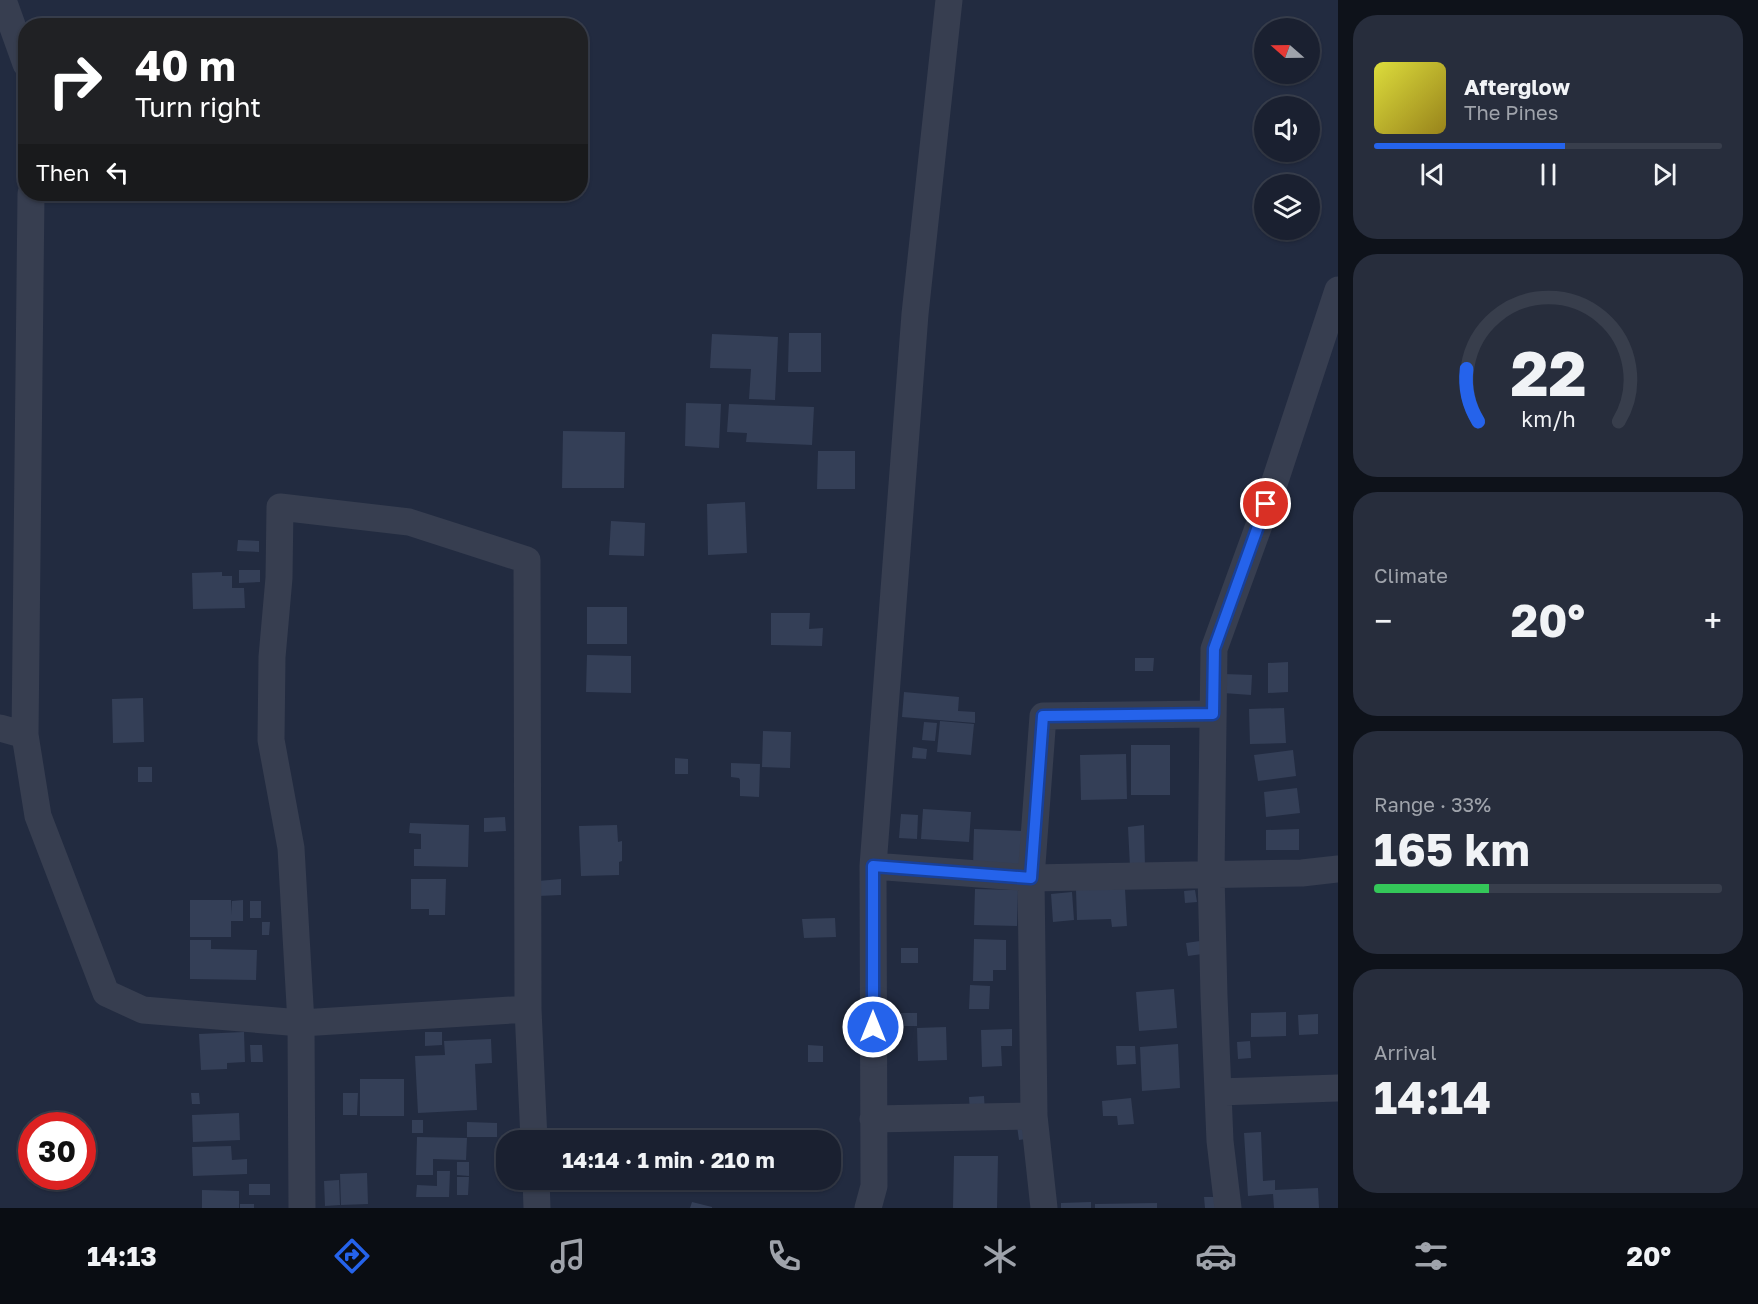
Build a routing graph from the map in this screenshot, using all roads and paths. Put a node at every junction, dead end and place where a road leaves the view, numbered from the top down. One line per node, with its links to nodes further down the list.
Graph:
1 (3, 0): 3 (street)
2 (949, 0): 8 (street)
3 (18, 42)
4 (31, 201): 7 (street)
5 (1338, 290): 6 (street)
6 (1213, 714): 10 (street); 11 (street)
7 (13, 732): 13 (street)
8 (873, 866): 11 (street); 17 (street)
9 (1338, 869): 10 (street)
10 (1211, 874): 11 (street); 15 (street)
11 (1031, 878): 16 (street)
12 (528, 1009): 13 (street); 13 (street); 18 (street)
13 (301, 1023): 20 (street)
14 (1338, 1088): 15 (street)
15 (1218, 1092): 24 (street)
16 (1034, 1116): 17 (street); 23 (street)
17 (873, 1119): 22 (street)
18 (534, 1130)
19 (536, 1190): 21 (street)
20 (302, 1208)
21 (537, 1208)
22 (868, 1208)
23 (1044, 1208)
24 (1228, 1208)

